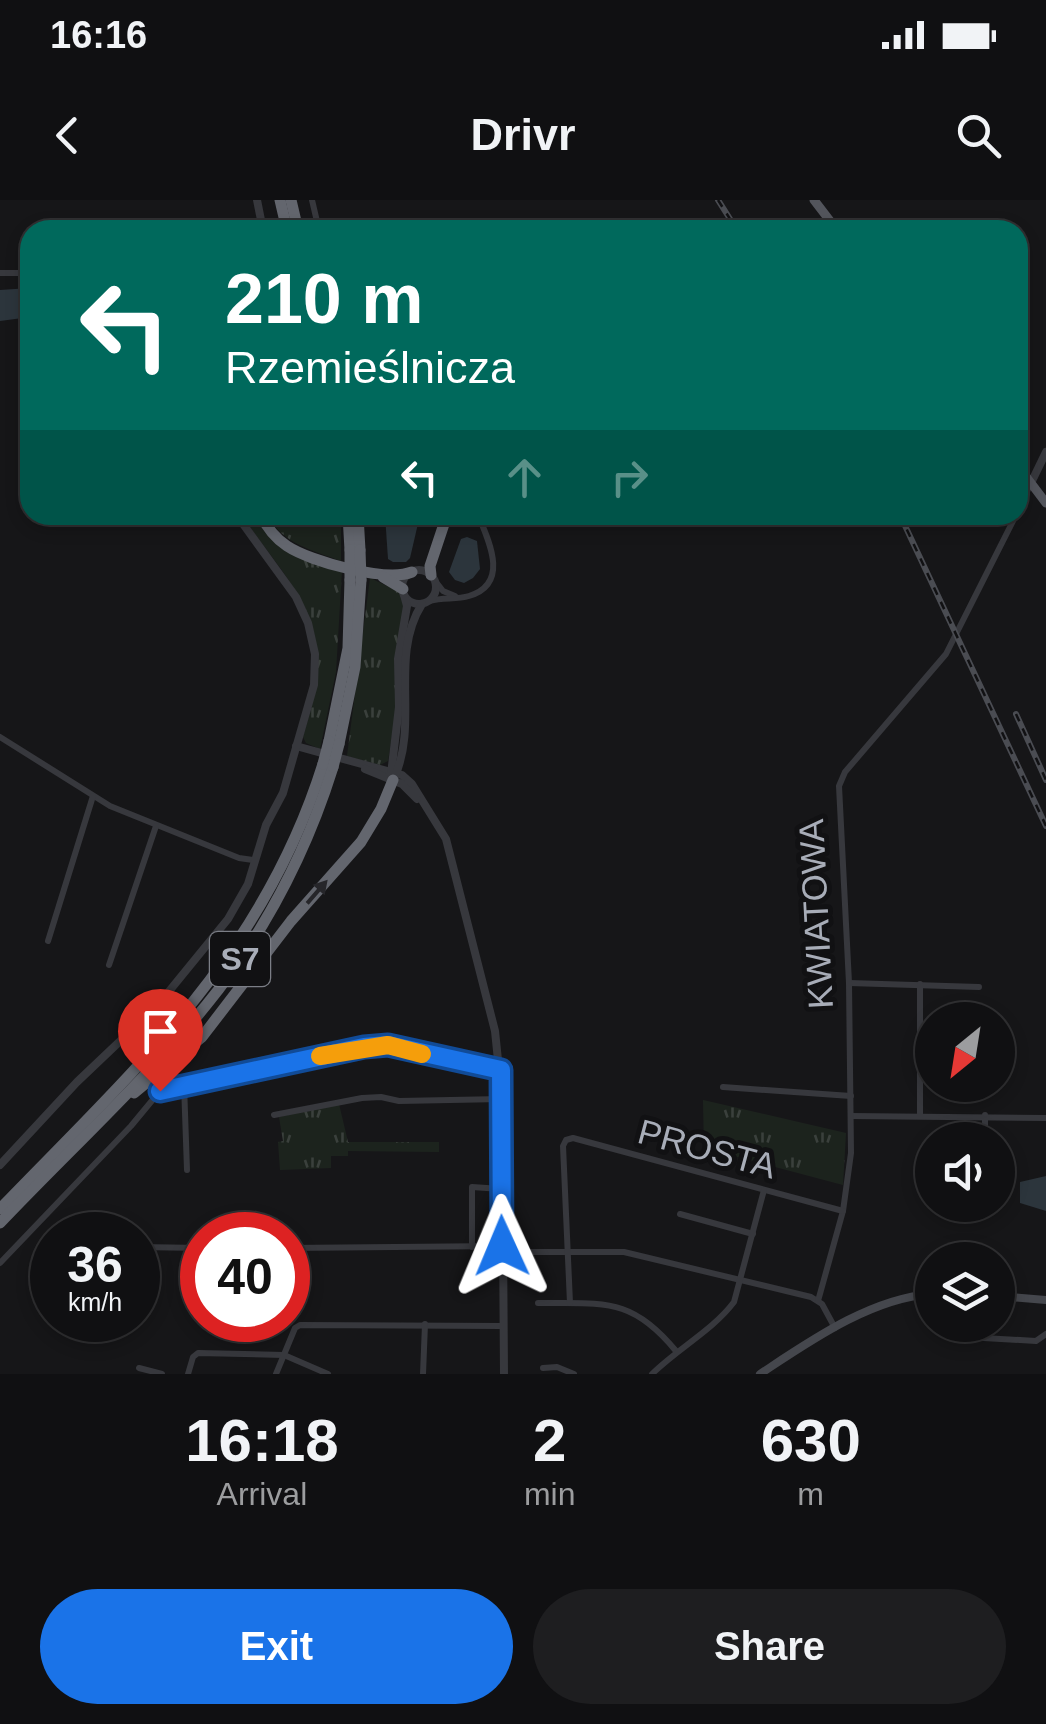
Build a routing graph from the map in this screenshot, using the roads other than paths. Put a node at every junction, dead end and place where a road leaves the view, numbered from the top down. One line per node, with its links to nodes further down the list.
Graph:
1 (1046, 452): 3 (street, KWIATOWA)
2 (1028, 479): 3 (main road)
3 (1031, 483): 4 (street, KWIATOWA); 5 (main road)
4 (1028, 489)
5 (1046, 503)
6 (243, 525): 21 (street)
7 (268, 525): 15 (highway)
8 (350, 525): 13 (highway, S7)
9 (357, 525): 13 (highway, S7)
10 (444, 525): 16 (highway)
11 (482, 525): 18 (street)
12 (1010, 525): 29 (street, KWIATOWA)
13 (355, 550): 22 (highway, S7, bridge)
14 (412, 572): 15 (highway); 16 (street); 17 (street)
15 (375, 573): 17 (highway)
16 (433, 579): 18 (street); 19 (street)
17 (404, 592): 19 (street); 23 (street)
18 (461, 598): 19 (street)
19 (426, 602): 23 (street)
20 (0, 737): 24 (street)
21 (296, 746): 22 (street); 26 (street)
22 (334, 764): 23 (street); 42 (highway, S7); 48 (highway, S7)
23 (393, 774): 32 (street); 42 (highway, one-way to 23)
24 (93, 796): 25 (street); 27 (street)
25 (156, 826): 26 (street); 28 (street)
26 (253, 860): 44 (street)
27 (48, 941)
28 (109, 966)
29 (850, 983): 30 (street); 35 (street, KWIATOWA)
30 (920, 984): 31 (street); 37 (street)
31 (979, 987)
32 (501, 1070): 33 (street); 36 (street)
33 (184, 1084): 45 (street); 57 (street)
34 (723, 1086): 35 (street)
35 (851, 1096): 40 (street, KWIATOWA)
36 (502, 1099): 39 (street); 46 (street)
37 (920, 1115): 38 (street); 40 (street)
38 (985, 1115): 41 (street); 43 (street)
39 (274, 1116)
40 (851, 1116): 49 (street, KWIATOWA)
41 (1046, 1118)
42 (99, 1120): 51 (highway, S7)
43 (985, 1122)
44 (0, 1165)
45 (187, 1170)
46 (501, 1189): 53 (street); 55 (street)
47 (764, 1190): 49 (street, PROSTA); 52 (street); 56 (street, PROSTA)
48 (0, 1209)
49 (842, 1211): 62 (street, KWIATOWA)
50 (680, 1214): 52 (street)
51 (0, 1223)
52 (753, 1234): 58 (street)
53 (472, 1247): 54 (street); 55 (street)
54 (310, 1248)
55 (502, 1249): 56 (street); 66 (street)
56 (568, 1252): 58 (street); 64 (street)
57 (0, 1262)
58 (741, 1280): 62 (street); 70 (street)
59 (915, 1297): 67 (main road)
60 (1015, 1297): 61 (main road)
61 (1046, 1300)
62 (818, 1301): 67 (street)
63 (538, 1303): 64 (street)
64 (570, 1303): 70 (street)
65 (424, 1324): 66 (street); 71 (street); 78 (street)
66 (502, 1326): 79 (street)
67 (836, 1329): 82 (main road)
68 (1045, 1334): 69 (street)
69 (1015, 1339)
70 (676, 1350): 81 (street)
71 (284, 1355): 75 (street); 76 (street); 77 (street)
72 (139, 1368): 74 (street)
73 (544, 1368): 80 (street)
74 (162, 1374)
75 (188, 1374)
76 (276, 1374)
77 (328, 1374)
78 (423, 1374)
79 (504, 1374)
80 (574, 1374)
81 (652, 1374)
82 (760, 1374)

